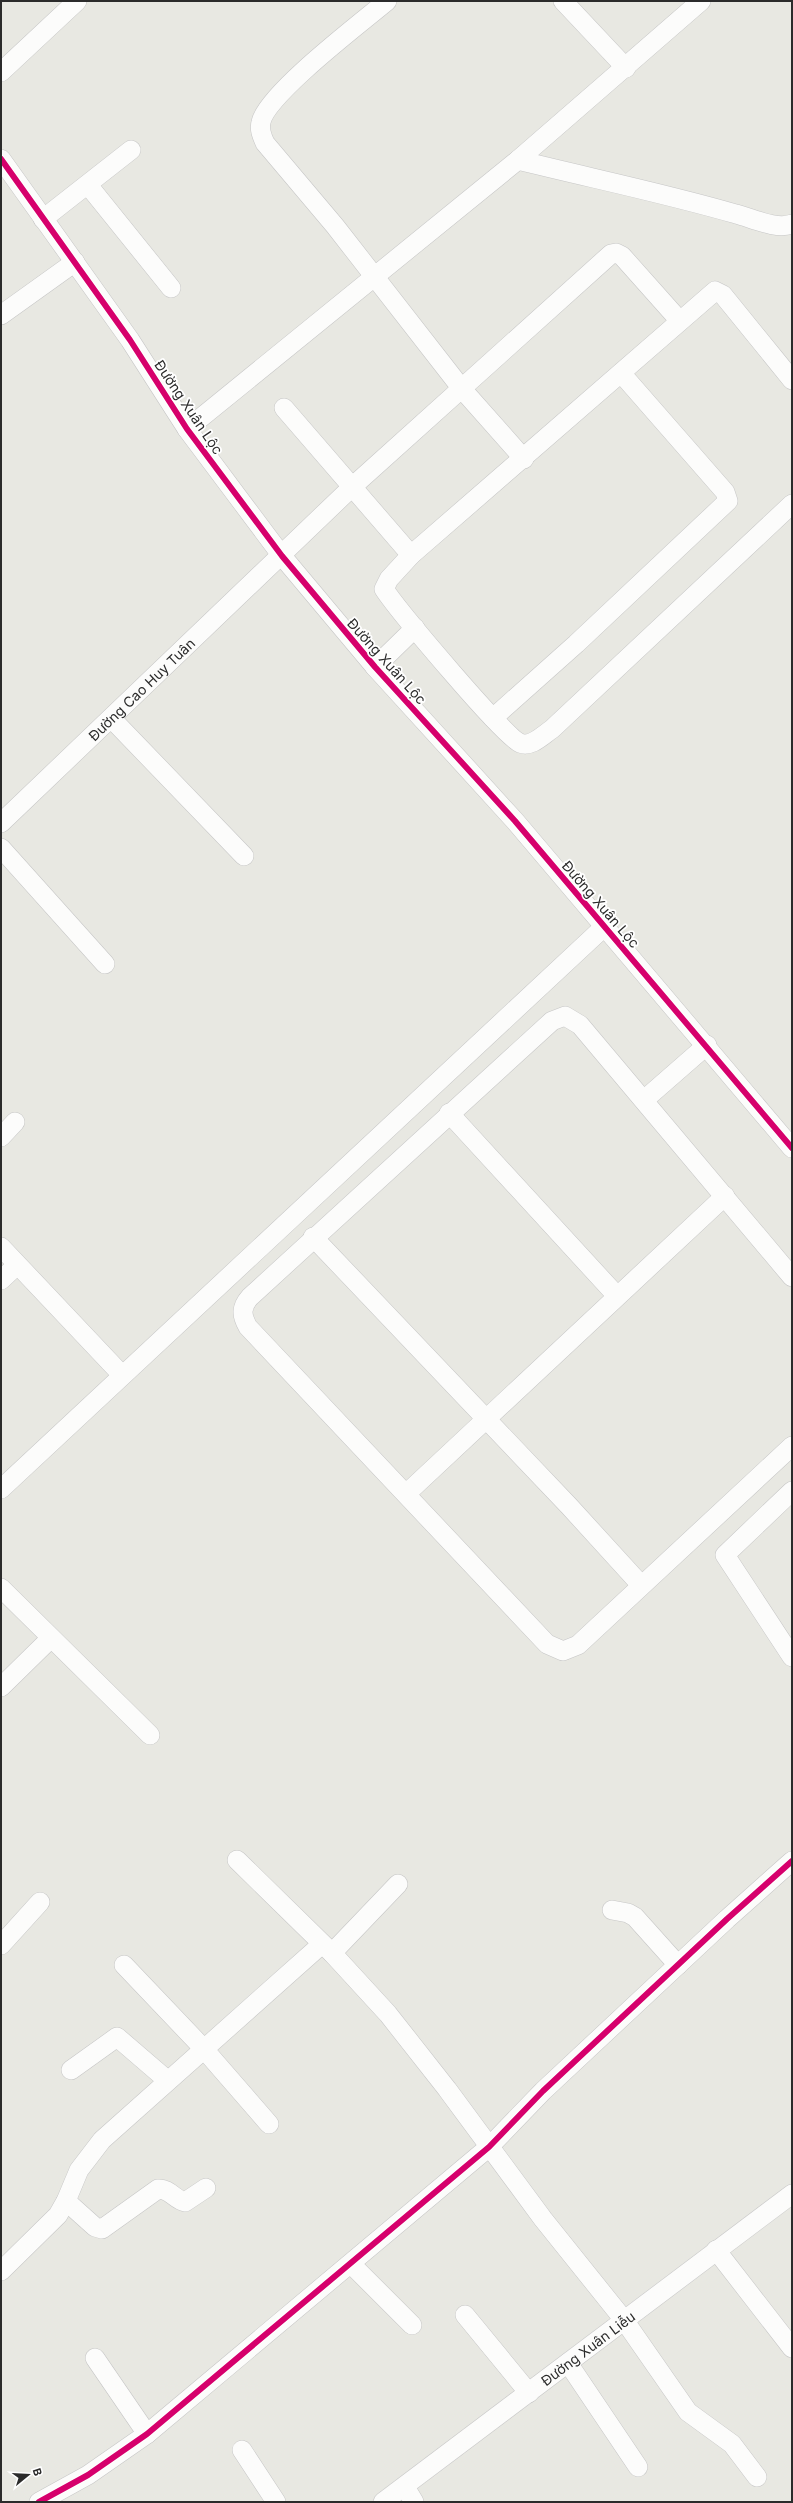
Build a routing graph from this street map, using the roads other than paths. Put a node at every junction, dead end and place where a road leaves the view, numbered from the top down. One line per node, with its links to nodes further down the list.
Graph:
1 (77, 1): 6 (street)
2 (387, 1): 14 (street)
3 (563, 1): 5 (street)
4 (701, 1): 5 (street)
5 (626, 68): 9 (street)
6 (1, 72)
7 (132, 150): 10 (street)
8 (1, 159): 11 (street, Đường Xuân Lộc)
9 (518, 160): 12 (street); 14 (street)
10 (88, 184): 11 (street); 15 (street)
11 (44, 219): 13 (street, Đường Xuân Lộc)
12 (790, 226)
13 (75, 262): 16 (street); 22 (street, Đường Xuân Lộc)
14 (373, 277): 20 (street); 22 (street)
15 (171, 288)
16 (1, 315)
17 (679, 320): 18 (street); 19 (street); 20 (street, Đường Cao Huy Tuân)
18 (621, 373): 23 (street); 31 (street)
19 (792, 380)
20 (462, 388): 23 (street); 24 (street, Đường Cao Huy Tuân)
21 (284, 408): 24 (street)
22 (187, 429): 27 (street, Đường Xuân Lộc)
23 (524, 459): 26 (street)
24 (352, 487): 26 (street); 27 (street, Đường Cao Huy Tuân)
25 (792, 504): 31 (street)
26 (411, 555): 28 (street)
27 (282, 556): 29 (street, Đường Xuân Lộc); 30 (street, Đường Cao Huy Tuân)
28 (415, 628): 29 (street); 31 (street)
29 (375, 666): 35 (street, Đường Xuân Lộc)
30 (111, 718): 32 (street, Đường Cao Huy Tuân); 34 (street)
31 (493, 718)
32 (1, 823)
33 (1, 848): 36 (street)
34 (244, 856)
35 (604, 926): 37 (street, Đường Xuân Lộc); 50 (street)
36 (105, 964)
37 (707, 1045): 38 (street); 42 (street, Đường Xuân Lộc)
38 (644, 1100): 39 (street); 43 (street)
39 (449, 1113): 44 (street); 49 (street)
40 (15, 1122): 41 (street)
41 (1, 1137)
42 (792, 1148)
43 (725, 1196): 47 (street); 49 (street)
44 (313, 1237): 51 (street); 55 (street)
45 (1, 1247): 46 (street)
46 (18, 1265): 48 (street); 50 (street)
47 (792, 1277)
48 (1, 1280)
49 (617, 1296): 51 (street)
50 (122, 1375): 53 (street)
51 (487, 1419): 55 (street); 56 (street)
52 (792, 1446): 56 (street)
53 (1, 1489)
54 (792, 1491): 59 (street)
55 (406, 1494): 56 (street)
56 (641, 1585)
57 (1, 1588): 58 (street)
58 (51, 1638): 60 (street); 61 (street)
59 (792, 1657)
60 (1, 1687)
61 (150, 1736)
62 (237, 1860): 68 (street)
63 (792, 1861): 70 (street)
64 (398, 1884): 68 (street)
65 (40, 1902): 67 (street)
66 (612, 1910): 70 (street)
67 (1, 1944)
68 (327, 1949): 71 (street); 75 (street)
69 (124, 1965): 71 (street)
70 (678, 1965): 75 (street)
71 (203, 2048): 73 (street); 74 (street)
72 (71, 2070): 73 (street)
73 (167, 2080): 78 (street)
74 (269, 2124)
75 (489, 2147): 80 (street); 83 (street)
76 (206, 2188): 78 (street)
77 (792, 2194): 79 (street, Đường Xuân Liễu)
78 (66, 2201): 81 (street)
79 (716, 2250): 83 (street, Đường Xuân Liễu); 85 (street)
80 (351, 2264): 84 (street); 89 (street)
81 (1, 2271)
82 (465, 2315): 88 (street)
83 (624, 2320): 87 (street, Đường Xuân Liễu); 92 (street)
84 (412, 2325)
85 (792, 2348)
86 (96, 2358): 89 (street)
87 (568, 2363): 88 (street, Đường Xuân Liễu); 91 (street)
88 (529, 2393): 93 (street, Đường Xuân Liễu)
89 (147, 2434): 94 (street)
90 (242, 2450): 95 (street)
91 (638, 2467)
92 (757, 2477)
93 (409, 2494): 96 (street, Đường Xuân Liễu)
94 (39, 2502)
95 (276, 2502)
96 (383, 2502)

